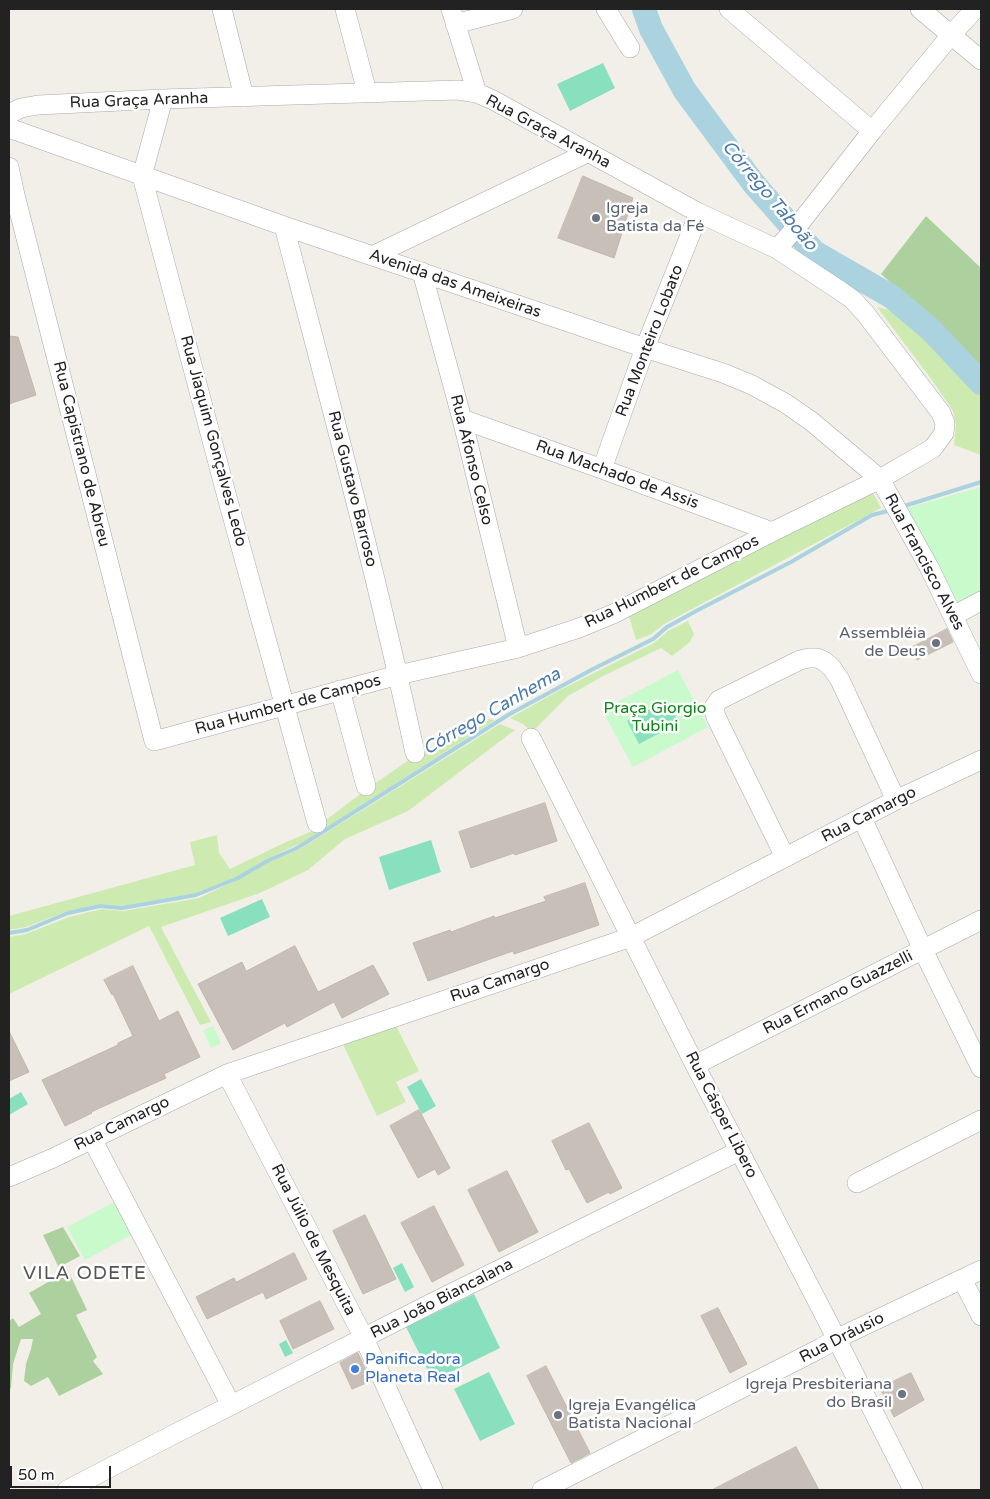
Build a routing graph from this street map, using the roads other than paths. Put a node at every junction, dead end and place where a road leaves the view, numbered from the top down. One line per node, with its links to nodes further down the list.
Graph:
1 (222, 9): 14 (street)
2 (345, 9): 12 (street)
3 (513, 9): 8 (street)
4 (606, 9): 10 (street)
5 (729, 9): 18 (street)
6 (920, 9): 9 (street)
7 (975, 9): 9 (street)
8 (453, 16): 13 (street)
9 (951, 35): 11 (street); 18 (street)
10 (630, 48)
11 (981, 60)
12 (367, 92): 13 (street, Rua Graça Aranha); 14 (street, Rua Graça Aranha)
13 (477, 93): 19 (street, Rua Graça Aranha)
14 (244, 97): 15 (street, Rua Graça Aranha)
15 (163, 99): 16 (street, Rua Graça Aranha); 21 (street)
16 (9, 114)
17 (9, 128): 21 (street, Avenida das Ameixeiras)
18 (872, 131): 24 (street)
19 (587, 153): 22 (street, Rua Graça Aranha); 25 (street)
20 (9, 167): 41 (street, Rua Capistrano de Abreu)
21 (142, 176): 23 (street, Avenida das Ameixeiras); 39 (street, Rua Jiaquim Gonçalves Ledo)
22 (699, 213): 24 (street, Rua Graça Aranha); 27 (street, Rua Monteiro Lobato)
23 (284, 226): 25 (street, Avenida das Ameixeiras); 37 (street, Rua Gustavo Barroso)
24 (779, 248): 28 (street, Rua Graça Aranha)
25 (372, 256): 26 (street, Avenida das Ameixeiras)
26 (422, 272): 27 (street, Avenida das Ameixeiras); 29 (street, Rua Afonso Celso)
27 (645, 348): 30 (street, Rua Monteiro Lobato); 31 (street, Avenida das Ameixeiras)
28 (941, 413): 31 (street, Rua Humbert de Campos)
29 (462, 419): 30 (street, Rua Machado de Assis); 35 (street, Rua Afonso Celso)
30 (602, 469): 32 (street, Rua Machado de Assis)
31 (884, 486): 32 (street, Rua Humbert de Campos); 34 (street, Rua Francisco Alves)
32 (772, 532): 35 (street, Rua Humbert de Campos)
33 (981, 601): 34 (street)
34 (953, 616): 36 (street, Rua Francisco Alves)
35 (518, 648): 37 (street, Rua Humbert de Campos)
36 (981, 674)
37 (398, 676): 38 (street, Rua Humbert de Campos); 42 (street, Rua Gustavo Barroso)
38 (340, 690): 39 (street, Rua Humbert de Campos); 44 (street)
39 (284, 705): 41 (street, Rua Humbert de Campos); 47 (street, Rua Jiaquim Gonçalves Ledo)
40 (531, 738): 50 (street, Rua Cásper Libero)
41 (154, 741)
42 (415, 753)
43 (981, 760): 45 (street, Rua Camargo)
44 (366, 786)
45 (896, 800): 46 (street, Rua Camargo); 48 (street)
46 (862, 818): 48 (street, Rua Camargo); 51 (street)
47 (317, 823)
48 (785, 857): 50 (street, Rua Camargo)
49 (981, 920): 51 (street, Rua Ermano Guazzelli)
50 (630, 937): 52 (street, Rua Cásper Libero); 54 (street, Rua Camargo)
51 (923, 950): 52 (street, Rua Ermano Guazzelli); 53 (street)
52 (694, 1065): 57 (street, Rua Cásper Libero)
53 (981, 1068)
54 (227, 1074): 56 (street, Rua Camargo); 63 (street, Rua Júlio de Mesquita)
55 (981, 1120): 59 (street)
56 (92, 1139): 58 (street, Rua Camargo); 65 (street)
57 (740, 1151): 63 (street, Rua João Biancalana); 64 (street, Rua Cásper Libero)
58 (9, 1177)
59 (857, 1183)
60 (981, 1270): 61 (street, Rua Dráusio)
61 (962, 1279): 62 (street); 64 (street, Rua Dráusio)
62 (981, 1316)
63 (364, 1338): 65 (street, Rua João Biancalana); 67 (street, Rua Júlio de Mesquita)
64 (836, 1340): 68 (street, Rua Dráusio); 69 (street, Rua Cásper Libero)
65 (231, 1405): 66 (street, Rua João Biancalana)
66 (67, 1490)
67 (433, 1490)
68 (542, 1490)
69 (912, 1490)

